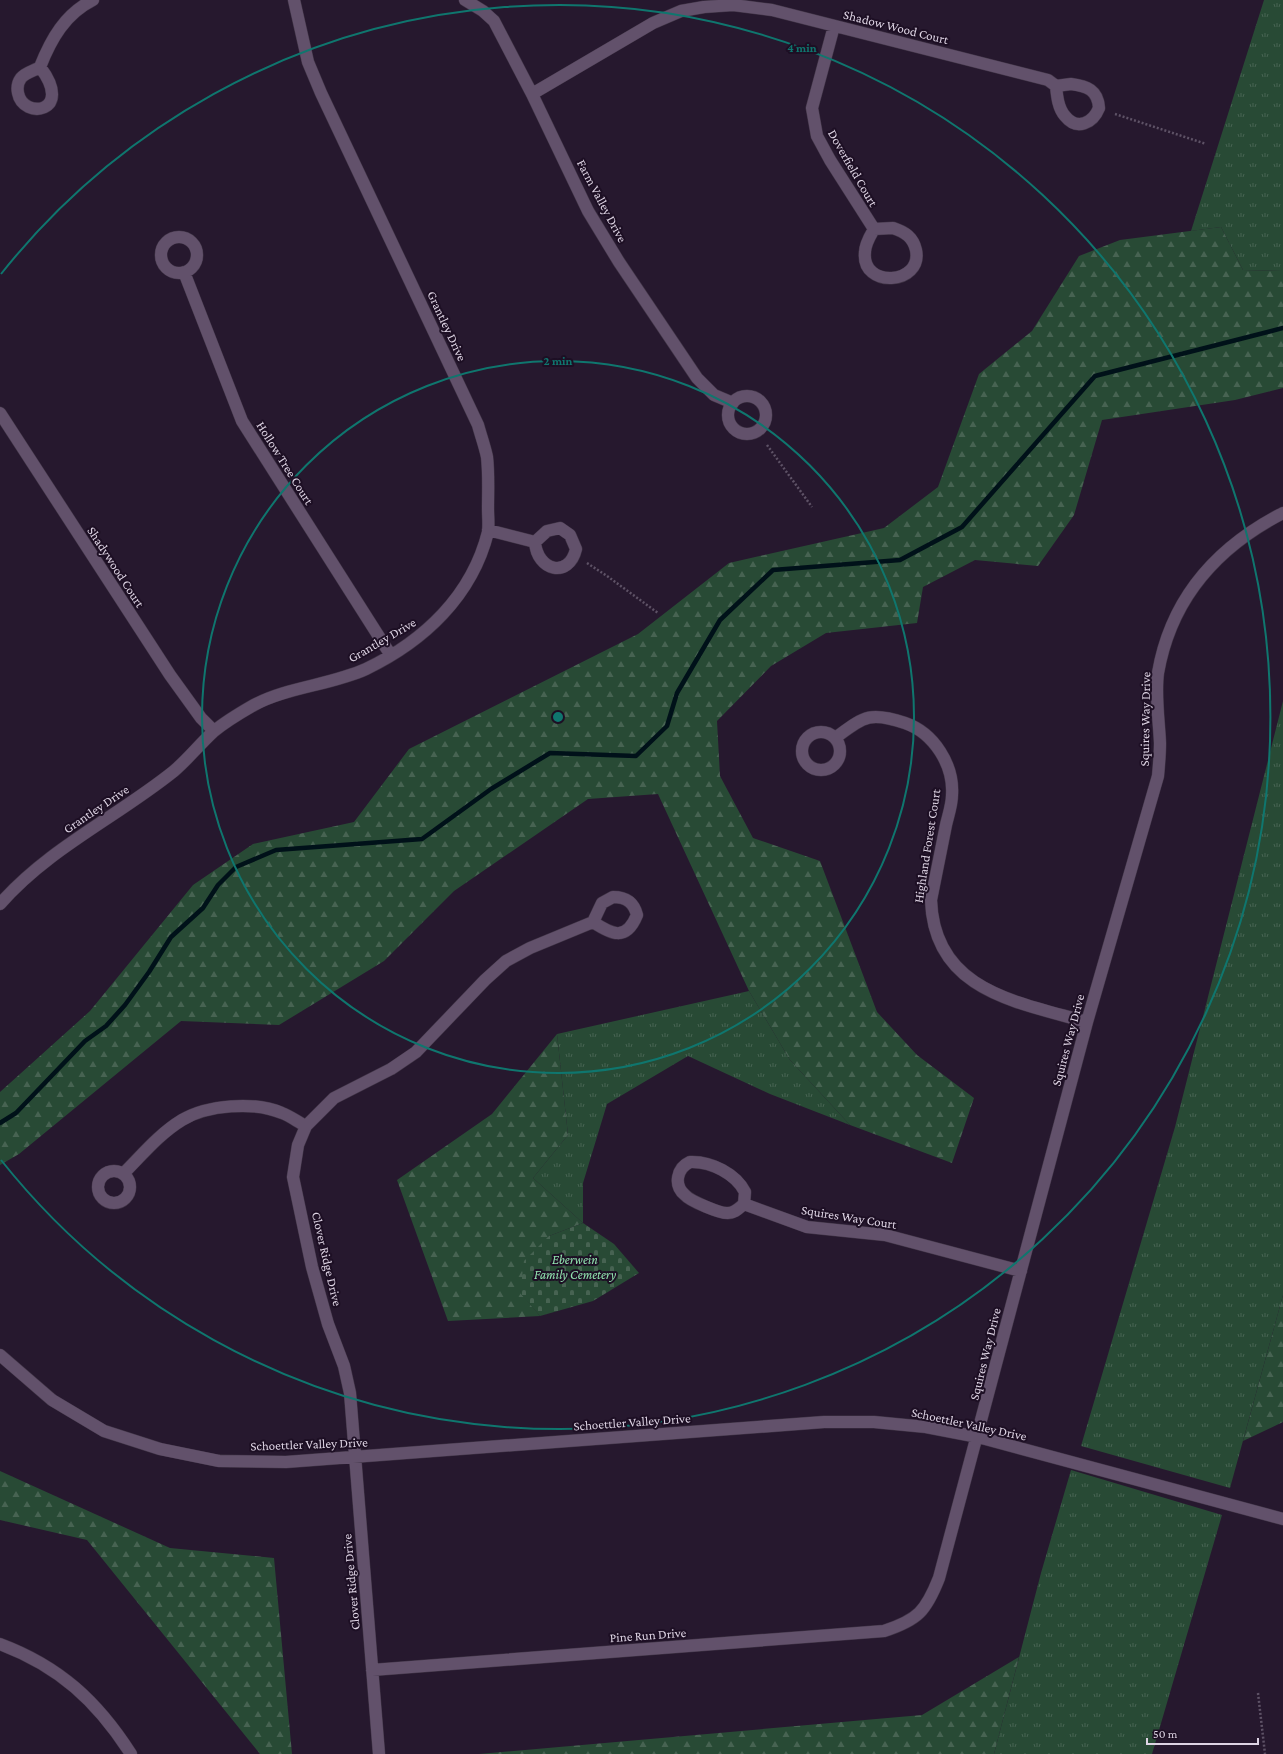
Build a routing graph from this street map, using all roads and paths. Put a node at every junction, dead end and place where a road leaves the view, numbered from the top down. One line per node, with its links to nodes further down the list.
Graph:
1 (92, 0): 5 (street)
2 (294, 0): 17 (street, Grantley Drive)
3 (465, 0): 7 (street, Farm Valley Drive)
4 (834, 26): 6 (street, Shadow Wood Court); 7 (street, Shadow Wood Court); 10 (street, Doverfield Court)
5 (40, 67)
6 (1056, 86)
7 (532, 94): 12 (street, Farm Valley Drive)
8 (1114, 114): 9 (path)
9 (1206, 144)
10 (874, 229): 10 (street)
11 (184, 272): 21 (street, Hollow Tree Court)
12 (732, 403)
13 (0, 413): 22 (street, Shadywood Court)
14 (767, 445): 15 (path)
15 (812, 507)
16 (1283, 513): 26 (street, Squires Way Drive)
17 (488, 530): 18 (street); 21 (street, Grantley Drive)
18 (535, 542)
19 (587, 563): 20 (path)
20 (658, 613)
21 (390, 654): 22 (street, Grantley Drive)
22 (214, 731): 24 (street, Grantley Drive)
23 (835, 738): 26 (street, Highland Forest Court)
24 (0, 904)
25 (593, 922): 27 (street, Clover Ridge Drive)
26 (1087, 1022): 30 (street, Squires Way Drive)
27 (306, 1126): 28 (street); 33 (street, Clover Ridge Drive)
28 (123, 1174)
29 (744, 1204): 29 (street); 30 (street, Squires Way Court)
30 (1021, 1271): 32 (street, Squires Way Drive)
31 (0, 1355): 33 (street, Schoettler Valley Drive)
32 (978, 1438): 33 (street, Schoettler Valley Drive); 34 (street, Schoettler Valley Drive); 35 (street, Squires Way Drive)
33 (355, 1457): 37 (street, Clover Ridge Drive)
34 (1283, 1519)
35 (921, 1614): 37 (street, Pine Run Drive)
36 (0, 1644): 39 (street)
37 (372, 1670): 40 (street, Clover Ridge Drive)
38 (1258, 1693): 41 (path)
39 (130, 1754)
40 (379, 1754)
41 (1265, 1754)

